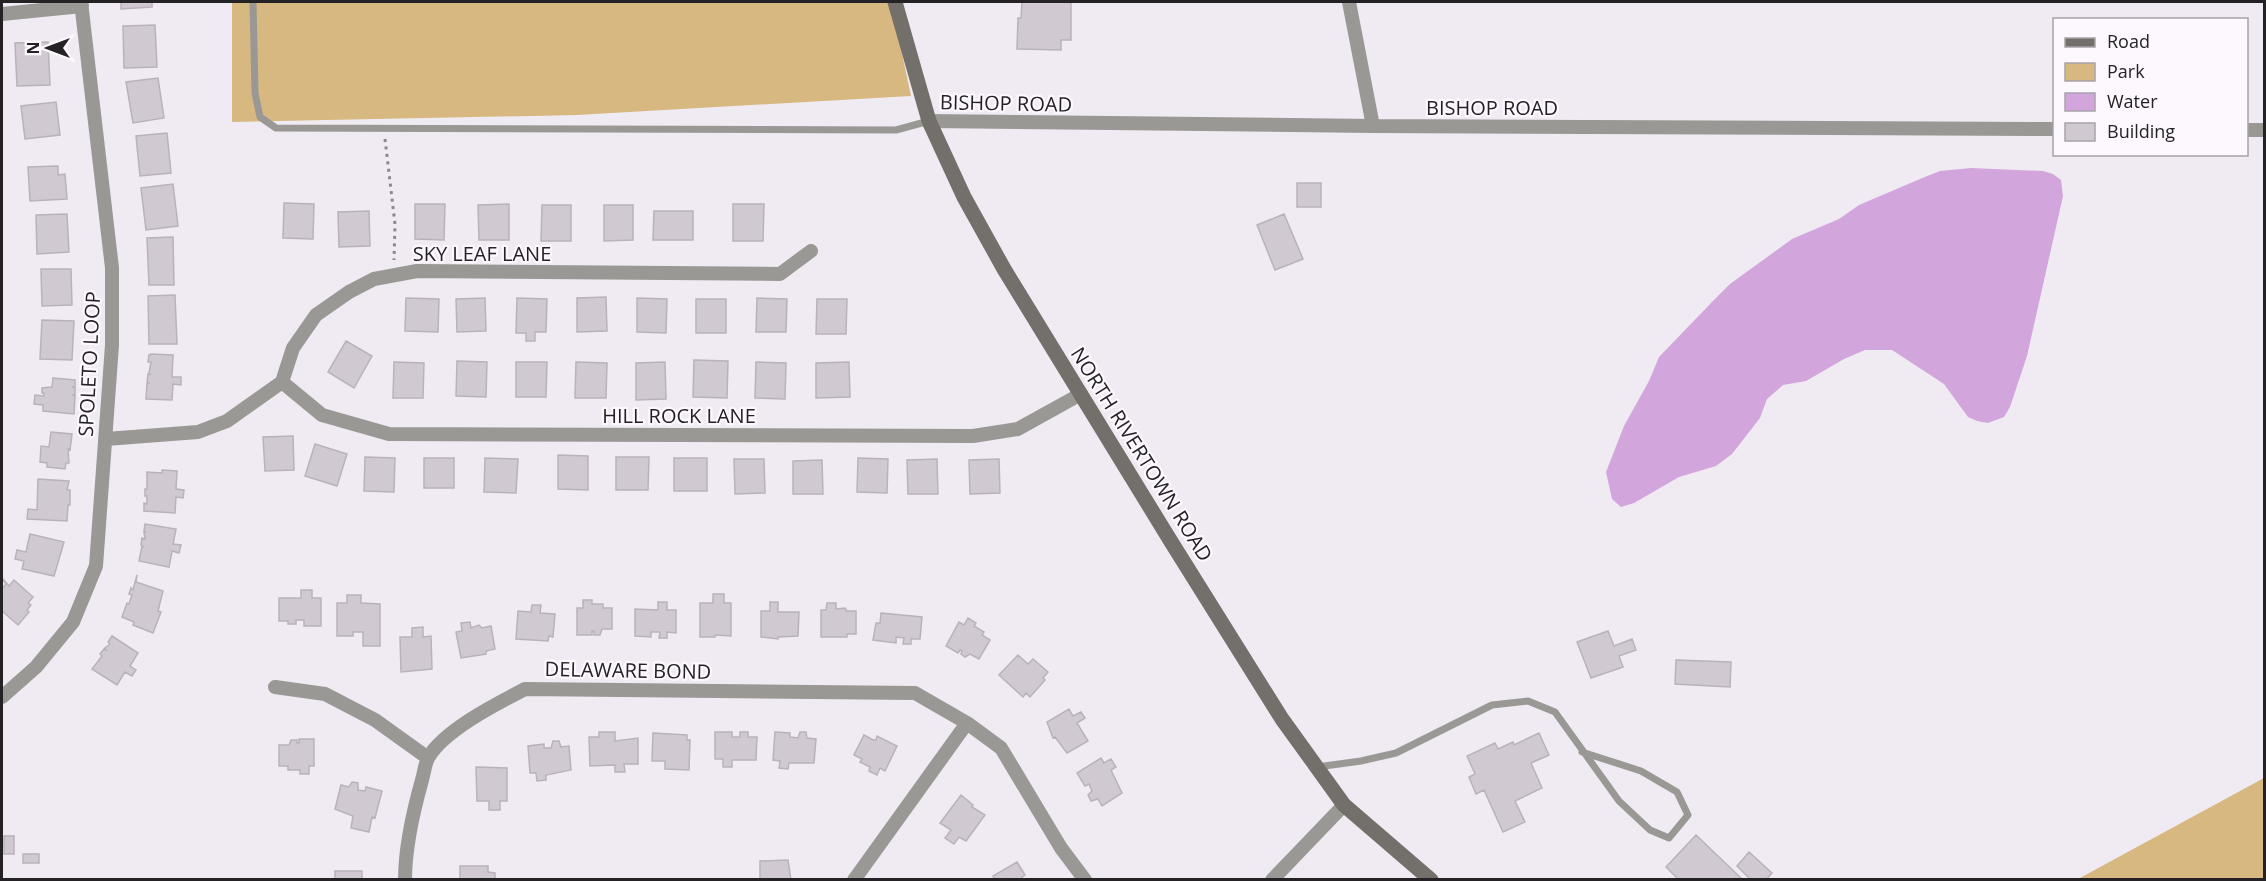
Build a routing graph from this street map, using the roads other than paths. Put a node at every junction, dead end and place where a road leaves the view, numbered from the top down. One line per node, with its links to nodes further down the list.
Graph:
1 (253, 2): 6 (lane)
2 (895, 2): 6 (street, NORTH RIVERTOWN ROAD)
3 (1349, 2): 7 (street)
4 (81, 4): 5 (street); 14 (street, SPOLETO LOOP)
5 (2, 14)
6 (929, 121): 7 (street, BISHOP ROAD); 13 (street, NORTH RIVERTOWN ROAD)
7 (1373, 126): 8 (street, BISHOP ROAD)
8 (2053, 129)
9 (2248, 130): 10 (street)
10 (2265, 130)
11 (811, 251): 12 (street, SKY LEAF LANE)
12 (282, 382): 13 (street, HILL ROCK LANE); 14 (street)
13 (1081, 394): 20 (street, NORTH RIVERTOWN ROAD)
14 (106, 439): 16 (street, SPOLETO LOOP)
15 (275, 687): 19 (street)
16 (2, 697)
17 (967, 723): 19 (street, DELAWARE BOND); 23 (street); 24 (street, DELAWARE BOND)
18 (1582, 752): 18 (lane); 20 (lane)
19 (428, 758): 22 (street, DELAWARE BOND)
20 (1317, 767): 21 (street, NORTH RIVERTOWN ROAD)
21 (1344, 805): 25 (street); 26 (street, NORTH RIVERTOWN ROAD)
22 (405, 879)
23 (854, 879)
24 (1085, 879)
25 (1272, 879)
26 (1431, 879)

